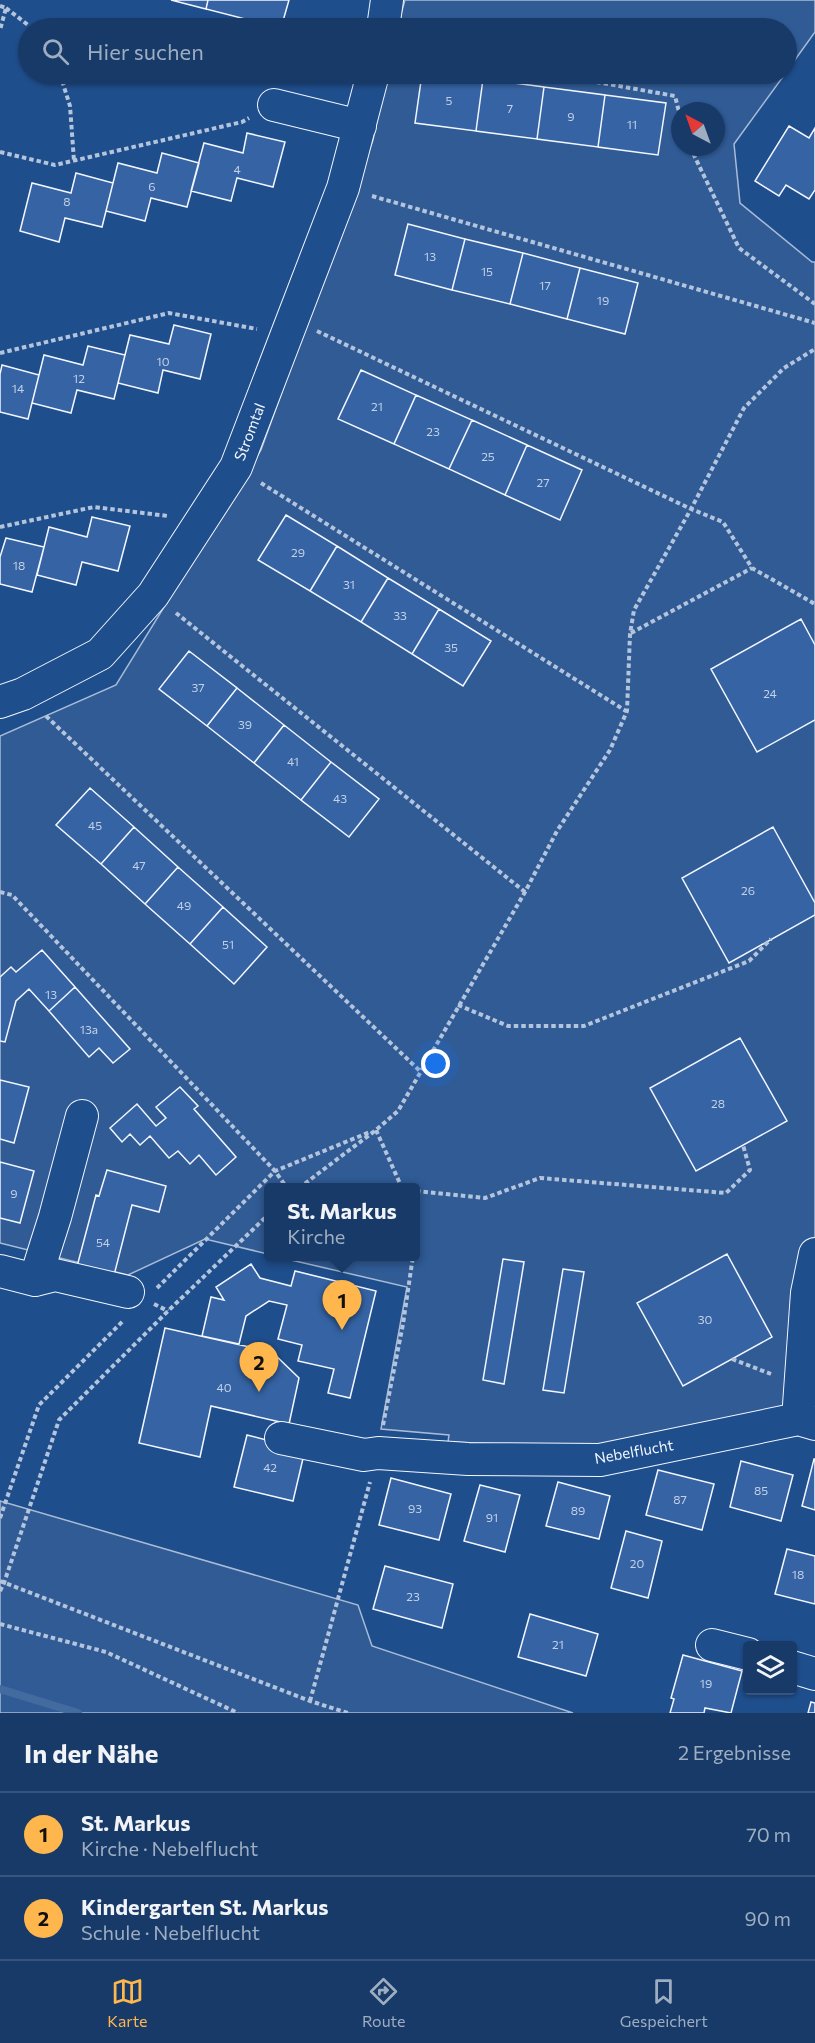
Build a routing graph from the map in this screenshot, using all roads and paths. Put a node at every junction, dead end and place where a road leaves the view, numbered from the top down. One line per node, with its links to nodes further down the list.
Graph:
1 (387, 0): 5 (street)
2 (0, 6): 3 (path)
3 (6, 8): 4 (path); 6 (path)
4 (19, 18)
5 (384, 18)
6 (0, 30)
7 (63, 84): 15 (path)
8 (371, 84): 12 (street, Stromtal)
9 (608, 84): 10 (path)
10 (676, 102)
11 (274, 105): 12 (street); 15 (path)
12 (360, 126): 16 (street, Stromtal)
13 (0, 152): 15 (path)
14 (694, 156): 17 (path)
15 (74, 161)
16 (343, 188): 18 (path); 19 (street, Stromtal)
17 (815, 304)
18 (815, 323)
19 (291, 327): 21 (path); 22 (street, Stromtal); 23 (path)
20 (815, 349): 23 (path)
21 (0, 353)
22 (236, 467): 24 (street, Stromtal); 31 (path)
23 (691, 509): 26 (path); 29 (path)
24 (202, 520): 25 (path); 27 (street, Stromtal)
25 (0, 527)
26 (752, 568): 28 (path); 29 (path)
27 (153, 595): 30 (street, Stromtal); 33 (path)
28 (815, 604)
29 (630, 634): 31 (path)
30 (11, 698): 36 (path)
31 (627, 711): 33 (path)
32 (0, 892): 40 (path)
33 (525, 892): 35 (path)
34 (771, 939): 35 (path)
35 (458, 1005): 36 (path)
36 (420, 1071): 38 (path)
37 (82, 1116): 48 (street)
38 (376, 1130): 40 (path); 42 (path); 43 (path)
39 (743, 1145): 44 (path)
40 (275, 1171): 41 (path); 49 (path)
41 (283, 1183)
42 (305, 1183)
43 (400, 1183)
44 (420, 1191)
45 (264, 1219): 55 (path)
46 (815, 1254): 51 (street)
47 (0, 1271): 48 (street)
48 (35, 1280): 49 (street)
49 (137, 1299): 54 (path)
50 (732, 1359): 51 (path)
51 (800, 1384): 52 (street)
52 (806, 1422): 53 (street, Nebelflucht)
53 (281, 1438)
54 (0, 1518)
55 (2, 1582): 56 (path); 63 (path)
56 (0, 1591)
57 (0, 1624): 62 (path)
58 (712, 1646): 59 (street)
59 (743, 1653)
60 (797, 1669): 61 (street)
61 (815, 1674)
62 (238, 1713)
63 (348, 1713)

